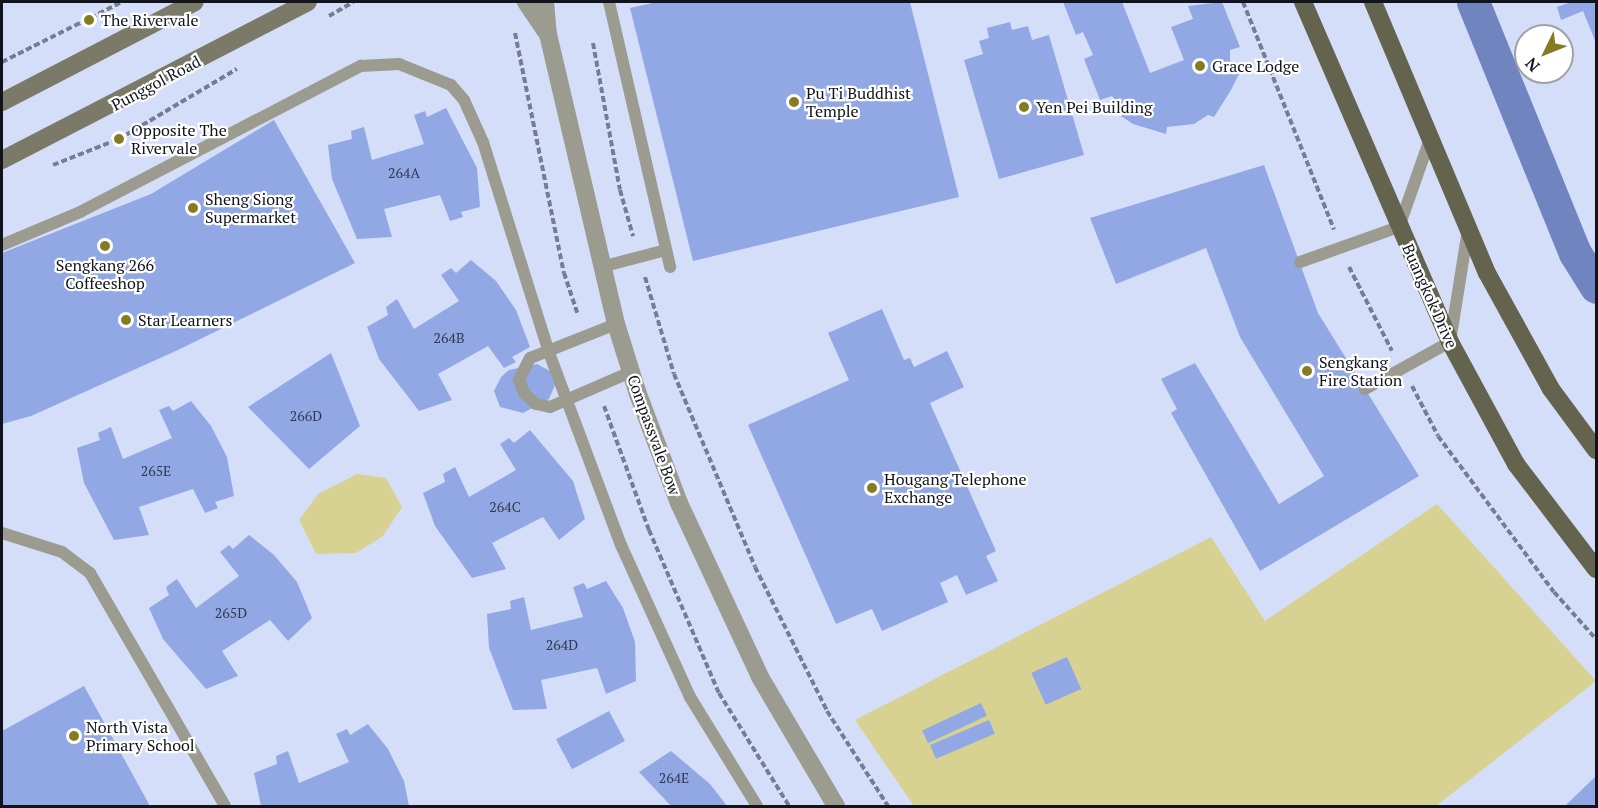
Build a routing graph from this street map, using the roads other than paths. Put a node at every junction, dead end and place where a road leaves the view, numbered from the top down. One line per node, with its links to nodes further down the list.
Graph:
1 (195, 2): 9 (main road)
2 (308, 2): 11 (main road, Punggol Road)
3 (526, 2): 8 (street, Compassvale Bow)
4 (545, 2): 8 (street, Compassvale Bow)
5 (609, 2): 15 (lane)
6 (1303, 2): 12 (main road, Buangkok Drive)
7 (1374, 2): 10 (main road)
8 (548, 34): 17 (street, Compassvale Bow)
9 (2, 102)
10 (1429, 142): 12 (lane); 13 (main road)
11 (2, 160)
12 (1400, 227): 16 (lane); 20 (main road, Buangkok Drive)
13 (1468, 229): 20 (lane); 25 (main road)
14 (2, 245): 21 (lane)
15 (666, 250): 17 (lane); 18 (lane)
16 (1300, 262)
17 (605, 266): 19 (street, Compassvale Bow)
18 (670, 267)
19 (616, 324): 21 (lane); 22 (street, Compassvale Bow)
20 (1450, 342): 23 (lane); 27 (main road, Buangkok Drive)
21 (548, 351): 24 (lane); 24 (lane)
22 (631, 372): 24 (lane); 30 (street, Compassvale Bow)
23 (1365, 389)
24 (567, 401): 29 (lane)
25 (1596, 450)
26 (2, 533): 28 (lane)
27 (1596, 569)
28 (225, 807)
29 (757, 807)
30 (836, 807)

